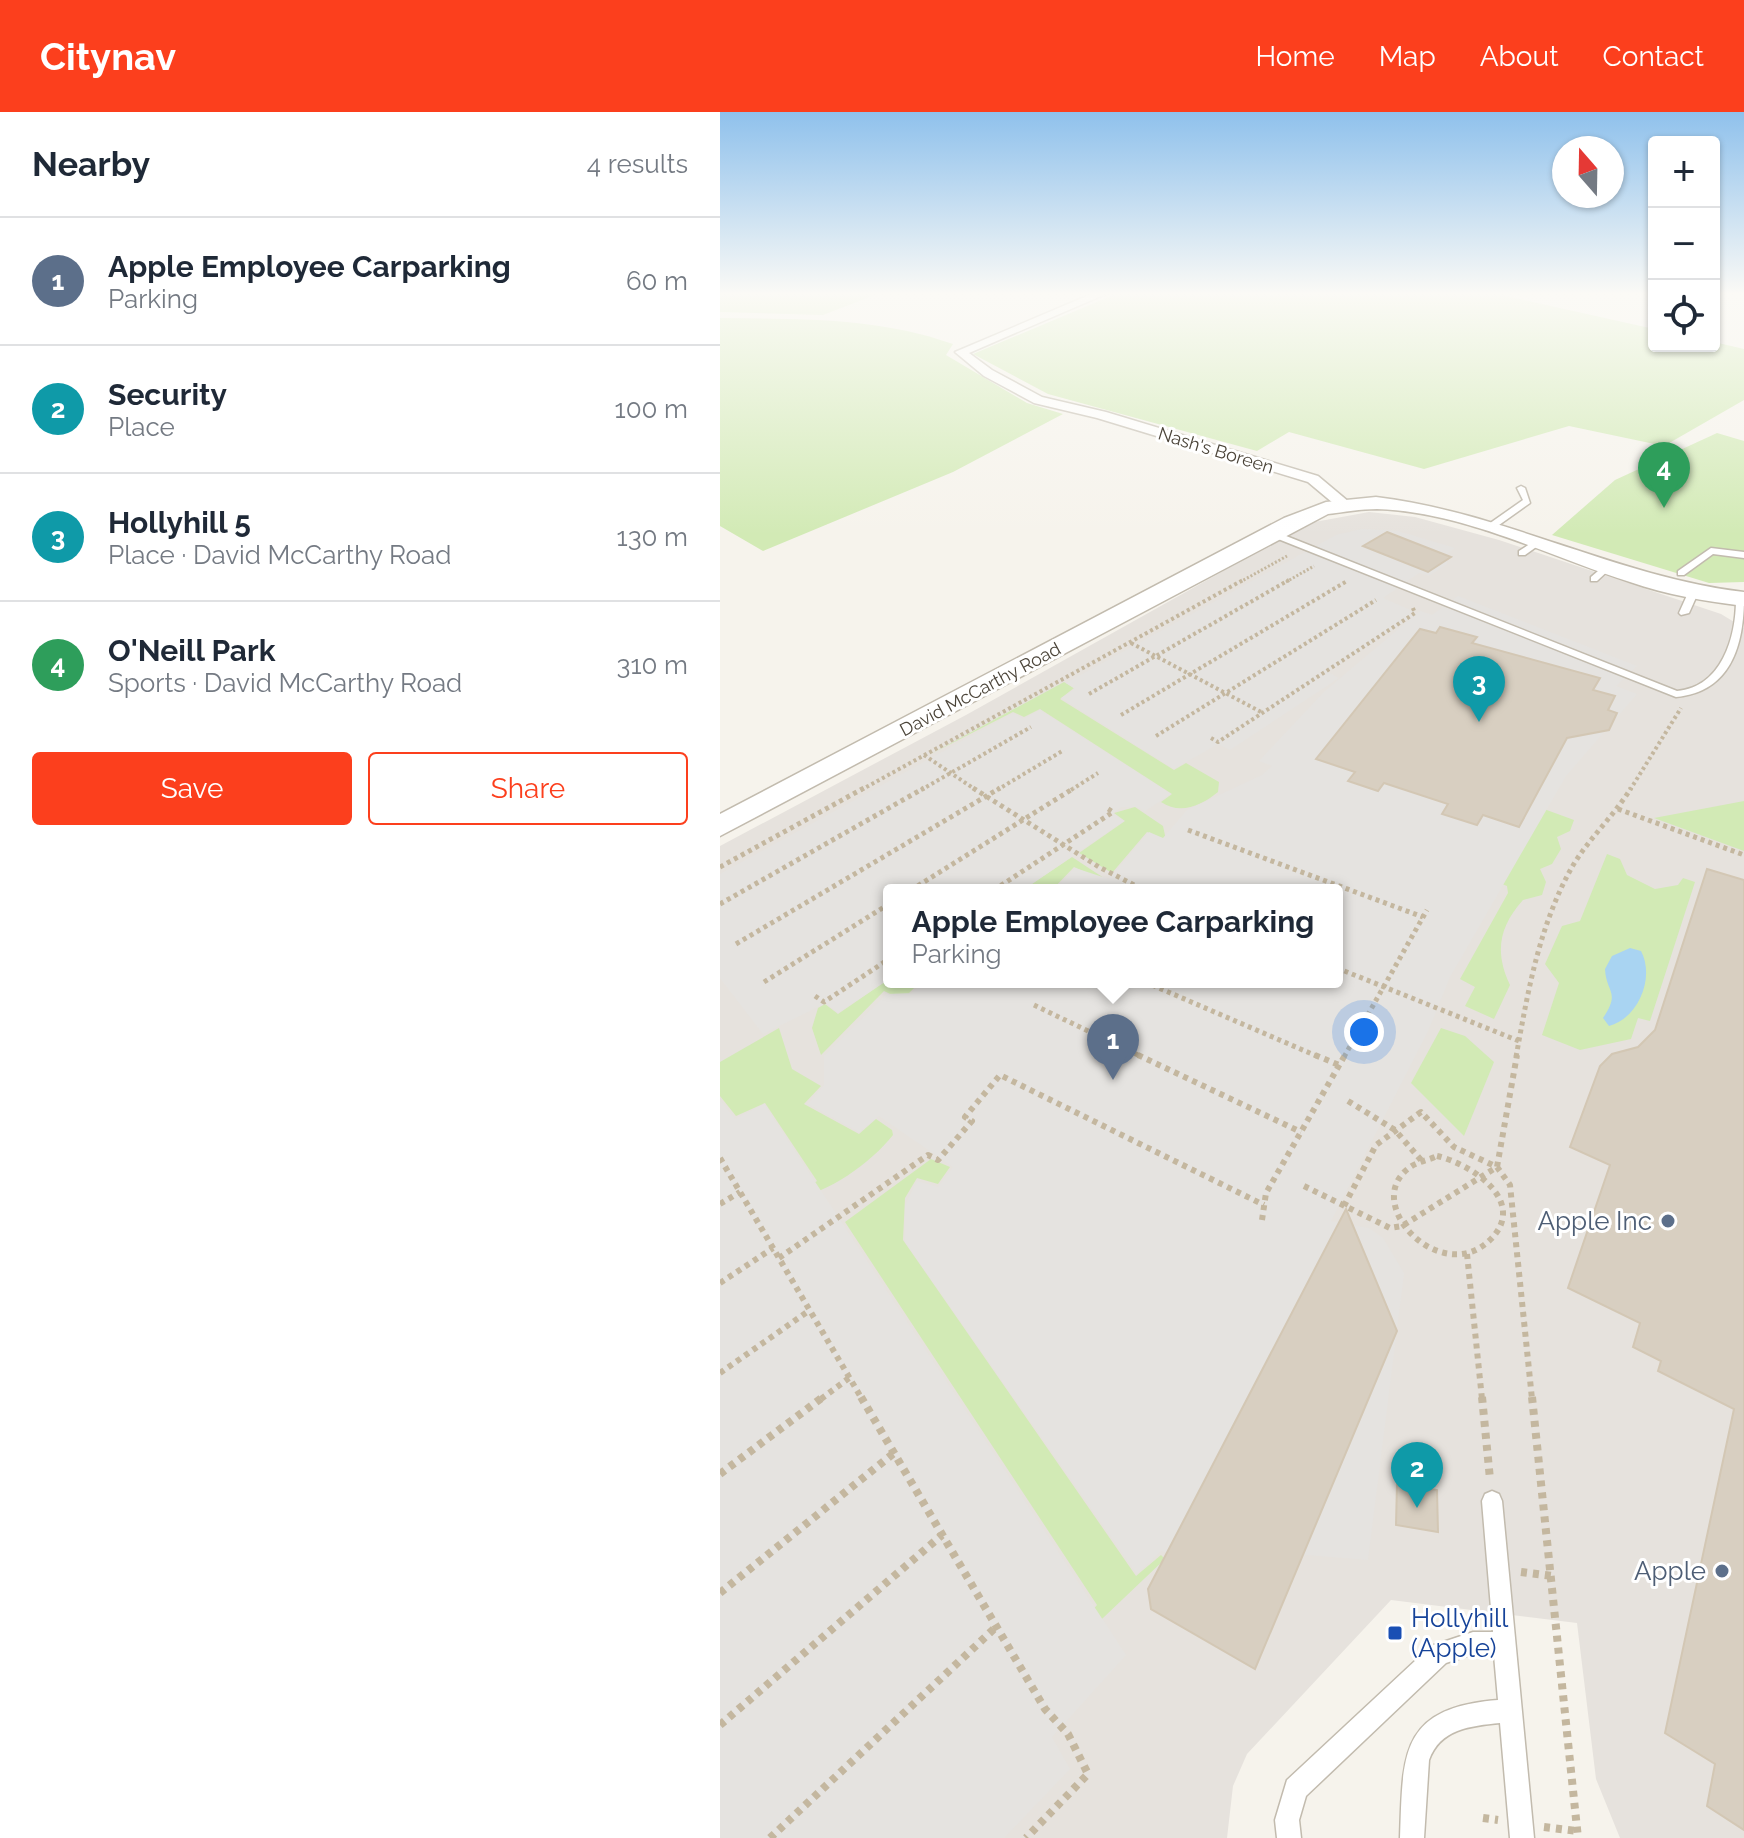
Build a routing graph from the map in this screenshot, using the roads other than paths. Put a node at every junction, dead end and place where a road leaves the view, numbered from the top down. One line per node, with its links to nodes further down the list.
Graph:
1 (989, 374): 3 (street, Nash's Boreen)
2 (1521, 488): 4 (lane)
3 (1344, 505): 4 (street, David McCarthy Road); 5 (street, David McCarthy Road)
4 (1489, 528): 8 (street, David McCarthy Road)
5 (1271, 533): 6 (street, David McCarthy Road); 9 (lane)
6 (1239, 550): 10 (street, David McCarthy Road); 11 (street, David McCarthy Road)
7 (1744, 555): 8 (lane)
8 (1686, 593): 9 (street, David McCarthy Road)
9 (1742, 599)
10 (720, 811)
11 (720, 826)
12 (1492, 1501): 13 (lane)
13 (1504, 1644): 14 (lane); 15 (lane)
14 (1510, 1711): 16 (lane); 17 (lane)
15 (1289, 1838)
16 (1412, 1838)
17 (1522, 1838)

